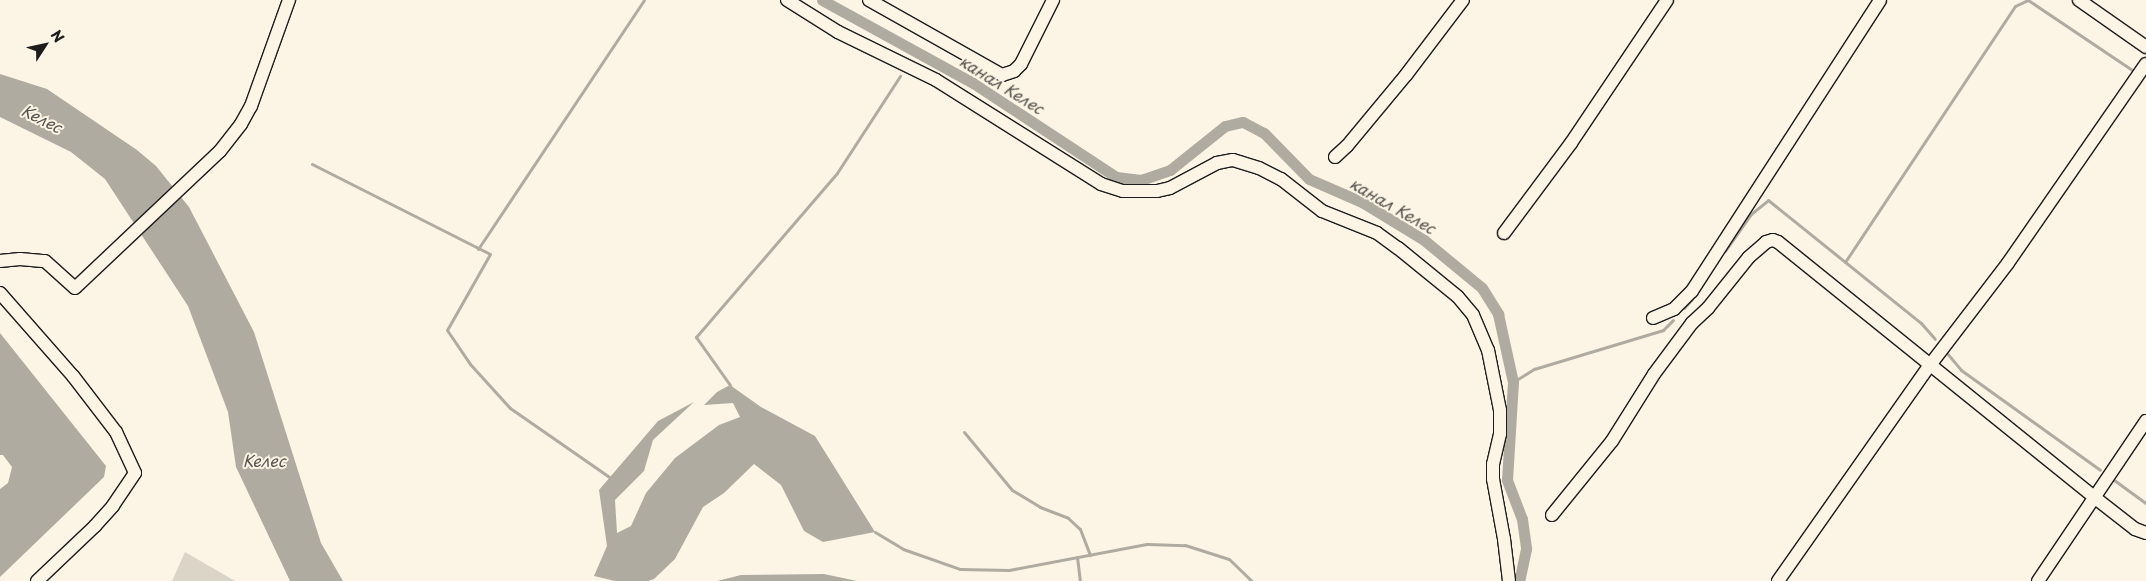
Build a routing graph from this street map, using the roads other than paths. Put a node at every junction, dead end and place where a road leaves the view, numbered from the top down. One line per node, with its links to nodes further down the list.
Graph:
1 (289, 0): 13 (street)
2 (787, 0): 24 (street)
3 (869, 0): 4 (street)
4 (1053, 0)
5 (1463, 0): 11 (street)
6 (1667, 0): 12 (street)
7 (1880, 0): 15 (street)
8 (2087, 2): 9 (street)
9 (2146, 47)
10 (2146, 64): 18 (street)
11 (1335, 157)
12 (1504, 233)
13 (0, 261)
14 (0, 293): 23 (street)
15 (1674, 309): 16 (street); 17 (street)
16 (1653, 318)
17 (1692, 323): 18 (street); 21 (street)
18 (1930, 364): 20 (street); 25 (street)
19 (2146, 421): 20 (street)
20 (2094, 497): 22 (street); 26 (street)
21 (1552, 515)
22 (2146, 533)
23 (37, 581)
24 (1509, 581)
25 (1778, 581)
26 (2038, 581)

